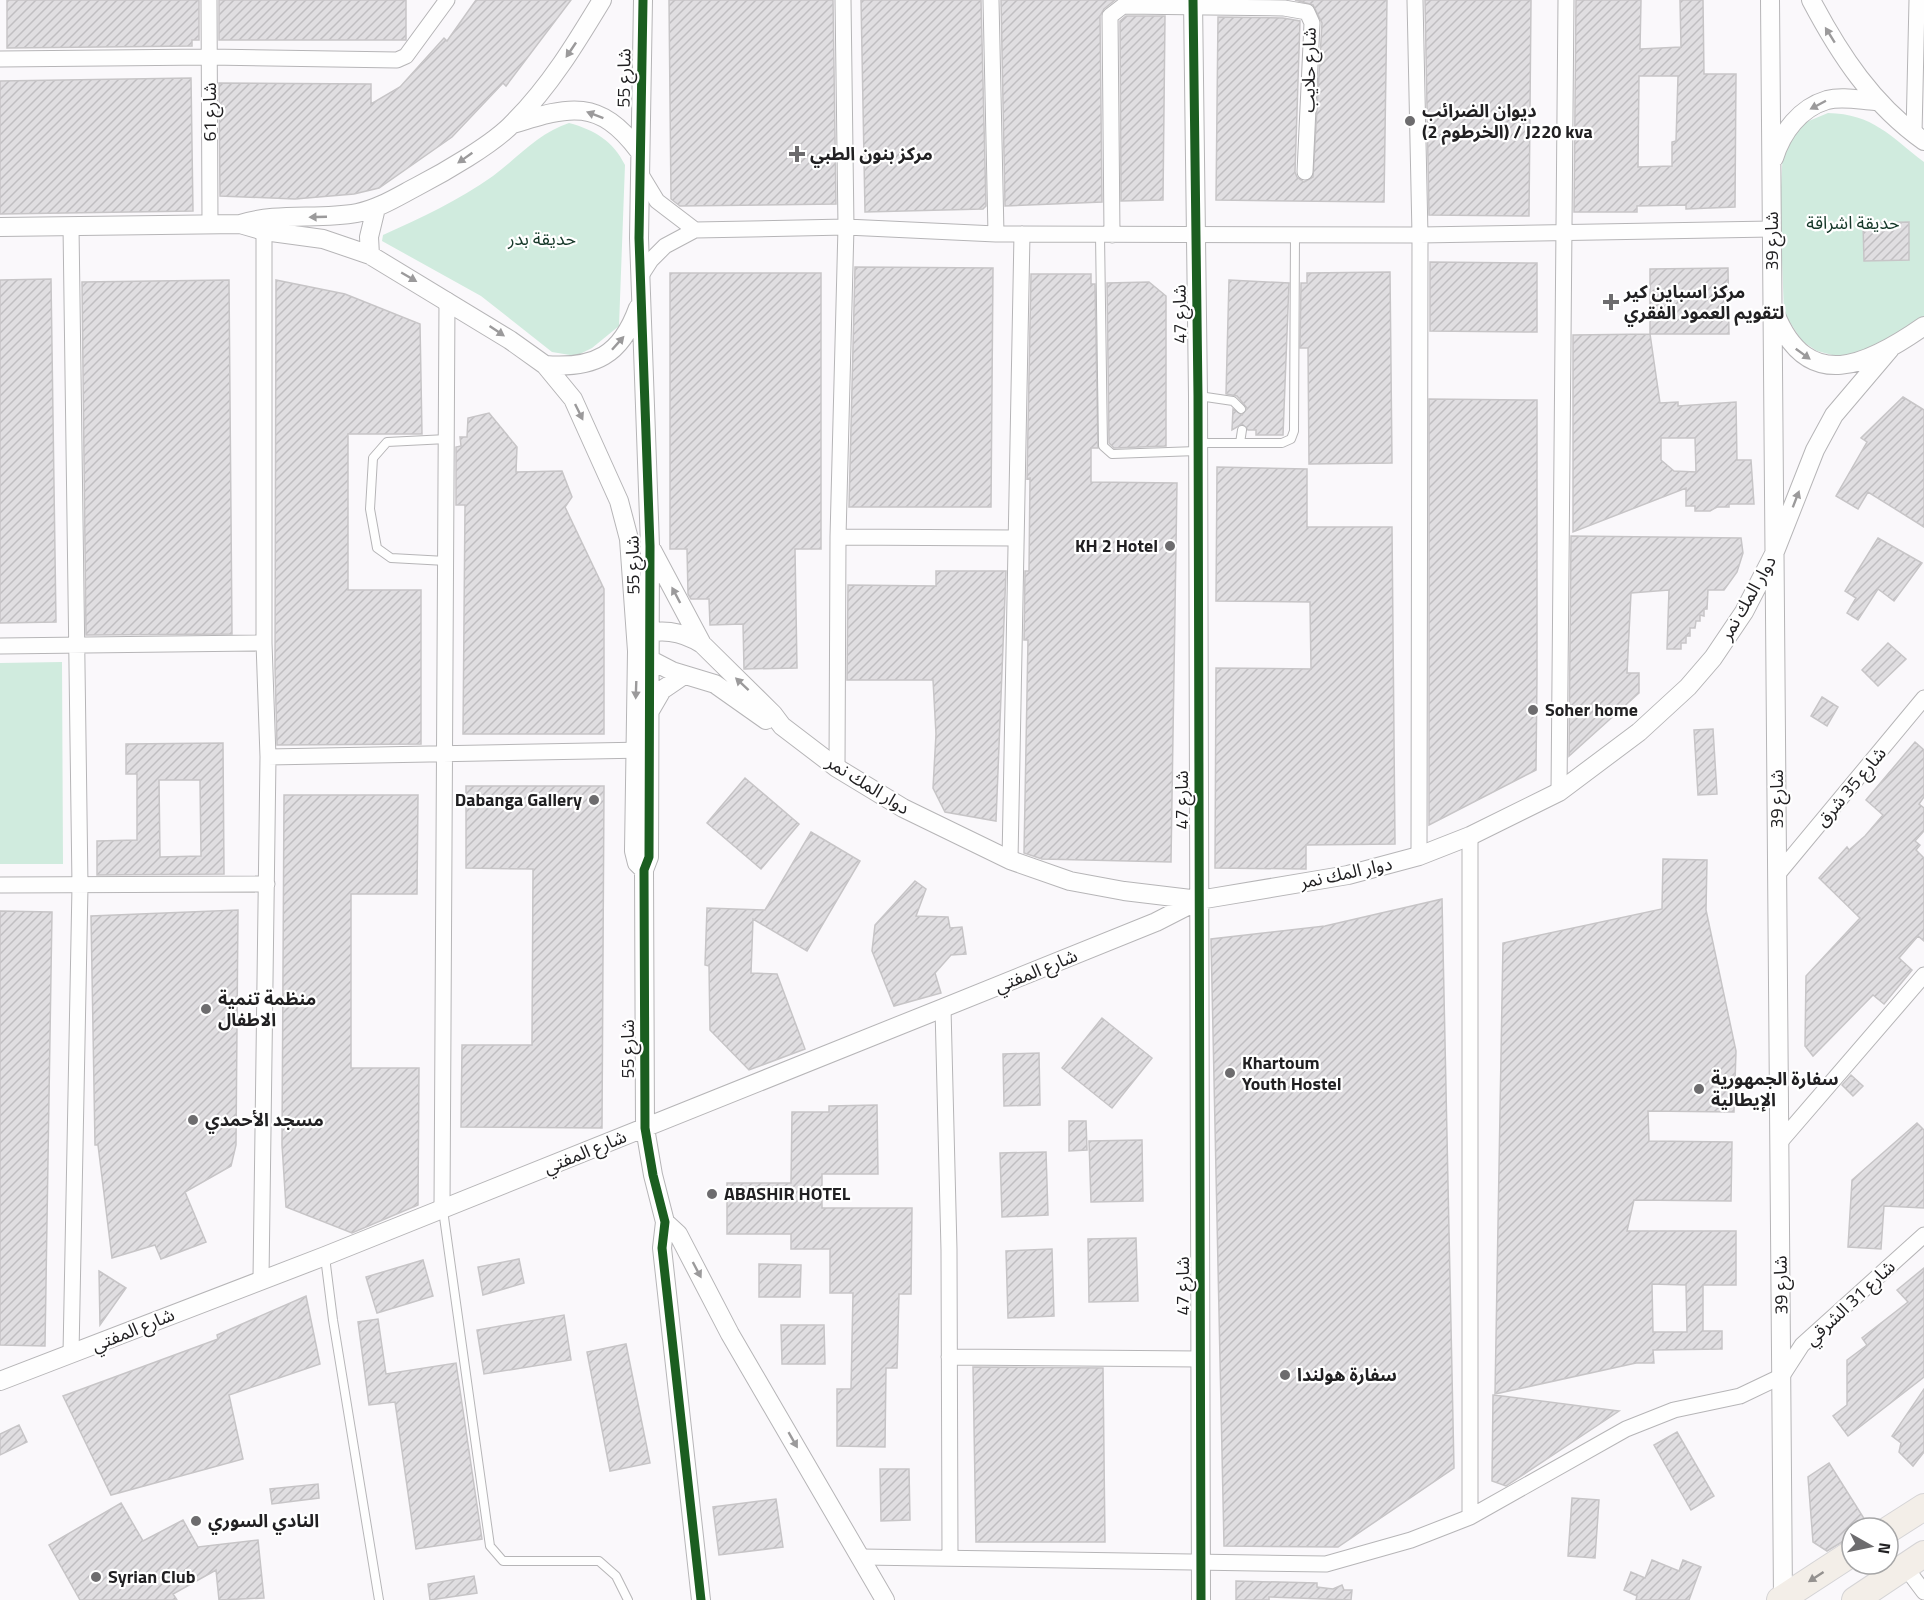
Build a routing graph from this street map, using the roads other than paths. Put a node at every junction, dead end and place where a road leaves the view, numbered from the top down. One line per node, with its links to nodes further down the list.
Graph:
1 (209, 0): 13 (street, شارع 61)
2 (447, 0): 13 (street)
3 (602, 0): 16 (street, one-way to 16)
4 (643, 0): 18 (street, شارع 55)
5 (843, 0): 27 (street)
6 (991, 0): 31 (street)
7 (1415, 0): 36 (street)
8 (1566, 0): 30 (street)
9 (1770, 0): 19 (street, شارع 39)
10 (1810, 0): 15 (street, one-way to 10)
11 (1917, 0): 17 (street)
12 (1193, 4): 21 (street, شارع حلايب); 34 (street); 35 (street, شارع 47)
13 (209, 57): 14 (street); 23 (street, شارع 61)
14 (0, 59)
15 (1875, 100): 17 (street); 19 (street, one-way to 19)
16 (513, 124): 18 (street, one-way to 16); 22 (street, one-way to 22)
17 (1919, 138)
18 (639, 151): 20 (street, شارع 55)
19 (1771, 168): 29 (street, شارع 39)
20 (639, 172): 28 (street); 38 (street, شارع 55)
21 (1305, 172)
22 (376, 208): 24 (street, one-way to 24); 37 (street)
23 (210, 224): 24 (street); 25 (street)
24 (264, 224): 37 (street); 56 (street)
25 (71, 226): 26 (street); 60 (street)
26 (0, 227)
27 (846, 227): 28 (street); 31 (street); 51 (street)
28 (695, 230): 38 (street)
29 (1772, 230): 30 (street); 41 (street, شارع 39)
30 (1563, 233): 36 (street); 69 (street)
31 (996, 234): 32 (street)
32 (1022, 234): 34 (street); 52 (street)
33 (1295, 234): 35 (street); 36 (street); 49 (lane)
34 (1106, 235): 35 (street); 50 (lane)
35 (1196, 235): 45 (street, شارع 47)
36 (1420, 235): 71 (street)
37 (370, 255): 40 (street, one-way to 40)
38 (640, 278): 39 (street, شارع 55)
39 (641, 298): 44 (street, one-way to 39); 53 (street, شارع 55)
40 (447, 300): 44 (street, one-way to 44); 48 (street)
41 (1772, 306): 43 (street, one-way to 43); 54 (street, شارع 39)
42 (1924, 326): 43 (street)
43 (1890, 349): 54 (street, دوار المك نمر, one-way to 43)
44 (545, 365): 59 (street, one-way to 59)
45 (1198, 396): 46 (lane); 50 (street, شارع 47)
46 (1241, 409)
47 (1242, 430): 49 (lane)
48 (447, 439): 55 (street); 55 (lane)
49 (1240, 443): 50 (lane)
50 (1197, 447): 77 (street, شارع 47)
51 (838, 537): 52 (street); 68 (street)
52 (1014, 538): 72 (street)
53 (650, 546): 57 (street, one-way to 53); 59 (street, شارع 55)
54 (1774, 554): 69 (street, دوار المك نمر); 73 (street, شارع 39)
55 (447, 560): 66 (street)
56 (264, 643): 60 (street); 67 (street)
57 (702, 644): 59 (street, دوار المك نمر); 64 (street, دوار المك نمر, one-way to 57)
58 (0, 645): 60 (street)
59 (644, 645): 61 (street); 63 (street, شارع 55); 65 (street, one-way to 65)
60 (77, 646): 76 (street)
61 (684, 675): 63 (street); 64 (street)
62 (1924, 698): 73 (street, شارع 35 شرق)
63 (649, 714): 65 (street, شارع 55)
64 (782, 726): 68 (street, دوار المك نمر)
65 (641, 750): 66 (street); 80 (street, شارع 55)
66 (446, 754): 67 (street); 82 (street)
67 (268, 757): 74 (street)
68 (837, 768): 72 (street, دوار المك نمر)
69 (1559, 792): 70 (street, دوار المك نمر)
70 (1470, 836): 71 (street, دوار المك نمر); 95 (street)
71 (1419, 856): 77 (street, دوار المك نمر)
72 (1010, 860): 77 (street, دوار المك نمر)
73 (1777, 875): 81 (street, شارع 39)
74 (267, 884): 76 (street); 88 (street)
75 (0, 885): 76 (street)
76 (80, 886): 89 (street)
77 (1199, 900): 79 (street, شارع المفتي); 91 (street, شارع 47)
78 (1924, 975): 81 (street)
79 (943, 1008): 80 (street, شارع المفتي); 90 (street)
80 (645, 1128): 82 (street, شارع المفتي); 83 (street, شارع 55)
81 (1780, 1142): 92 (street, شارع 39)
82 (442, 1208): 87 (street, شارع المفتي); 105 (lane)
83 (665, 1222): 85 (street); 86 (street)
84 (1924, 1235): 92 (street, شارع 31 الشرقي)
85 (680, 1240): 86 (street); 97 (street, one-way to 97)
86 (662, 1248): 106 (street)
87 (325, 1256): 88 (street, شارع المفتي); 104 (lane)
88 (261, 1279): 89 (street, شارع المفتي)
89 (71, 1354): 93 (street, شارع المفتي)
90 (949, 1357): 91 (street); 98 (street)
91 (1199, 1359): 99 (street, شارع 47)
92 (1782, 1376): 95 (street); 103 (street, شارع 39)
93 (0, 1381)
94 (1924, 1507): 96 (highway)
95 (1470, 1517): 99 (street)
96 (1900, 1522)
97 (861, 1557): 98 (street); 107 (street)
98 (950, 1558): 99 (street)
99 (1201, 1561): 108 (street, شارع 47)
100 (1840, 1561): 103 (highway, one-way to 103)
101 (1915, 1561): 102 (street); 109 (highway)
102 (1924, 1592)
103 (1782, 1599)
104 (379, 1600)
105 (628, 1600)
106 (701, 1600)
107 (885, 1600)
108 (1201, 1600)
109 (1855, 1600)

